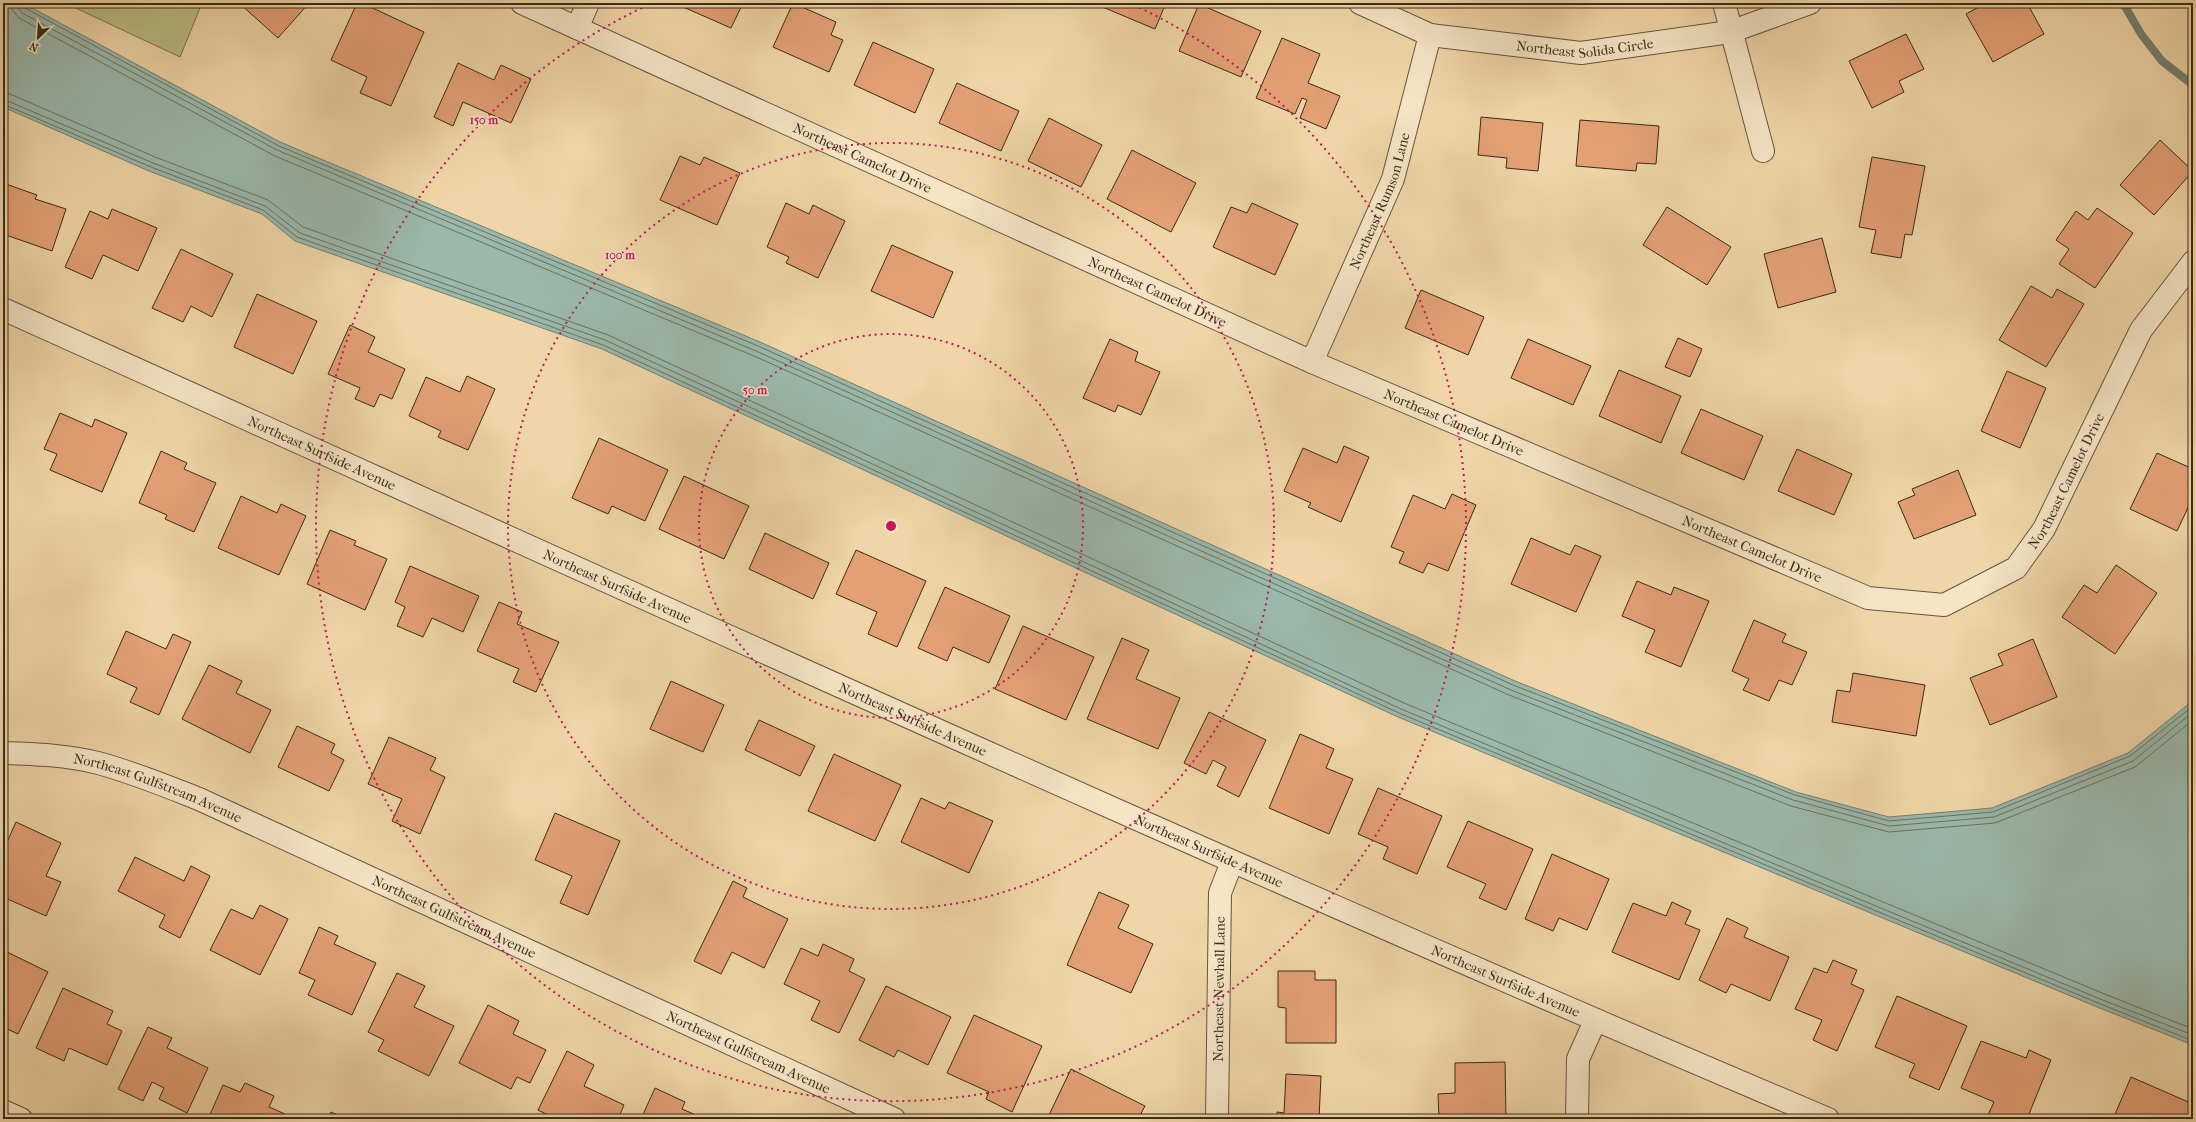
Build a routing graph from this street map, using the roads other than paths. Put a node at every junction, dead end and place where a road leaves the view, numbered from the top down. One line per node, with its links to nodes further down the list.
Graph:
1 (522, 3): 6 (street, Northeast Camelot Drive)
2 (588, 3): 6 (street)
3 (1360, 3): 8 (street, Northeast Solida Circle)
4 (1724, 3): 7 (street)
5 (1810, 3): 7 (street, Northeast Solida Circle)
6 (577, 28): 12 (street, Northeast Camelot Drive)
7 (1730, 32): 8 (street, Northeast Solida Circle); 9 (street)
8 (1430, 35): 12 (street, Northeast Rumson Lane)
9 (1763, 151)
10 (2193, 262): 12 (street, Northeast Camelot Drive)
11 (3, 309): 14 (street, Northeast Surfside Avenue)
12 (1312, 362)
13 (3, 753): 18 (street, Northeast Gulfstream Avenue)
14 (1232, 862): 15 (street, Northeast Surfside Avenue); 19 (street, Northeast Newhall Lane)
15 (1595, 1021): 20 (street); 21 (street, Northeast Surfside Avenue)
16 (3, 1111): 17 (street)
17 (21, 1119)
18 (894, 1119)
19 (1217, 1119)
20 (1577, 1119)
21 (1828, 1119)

